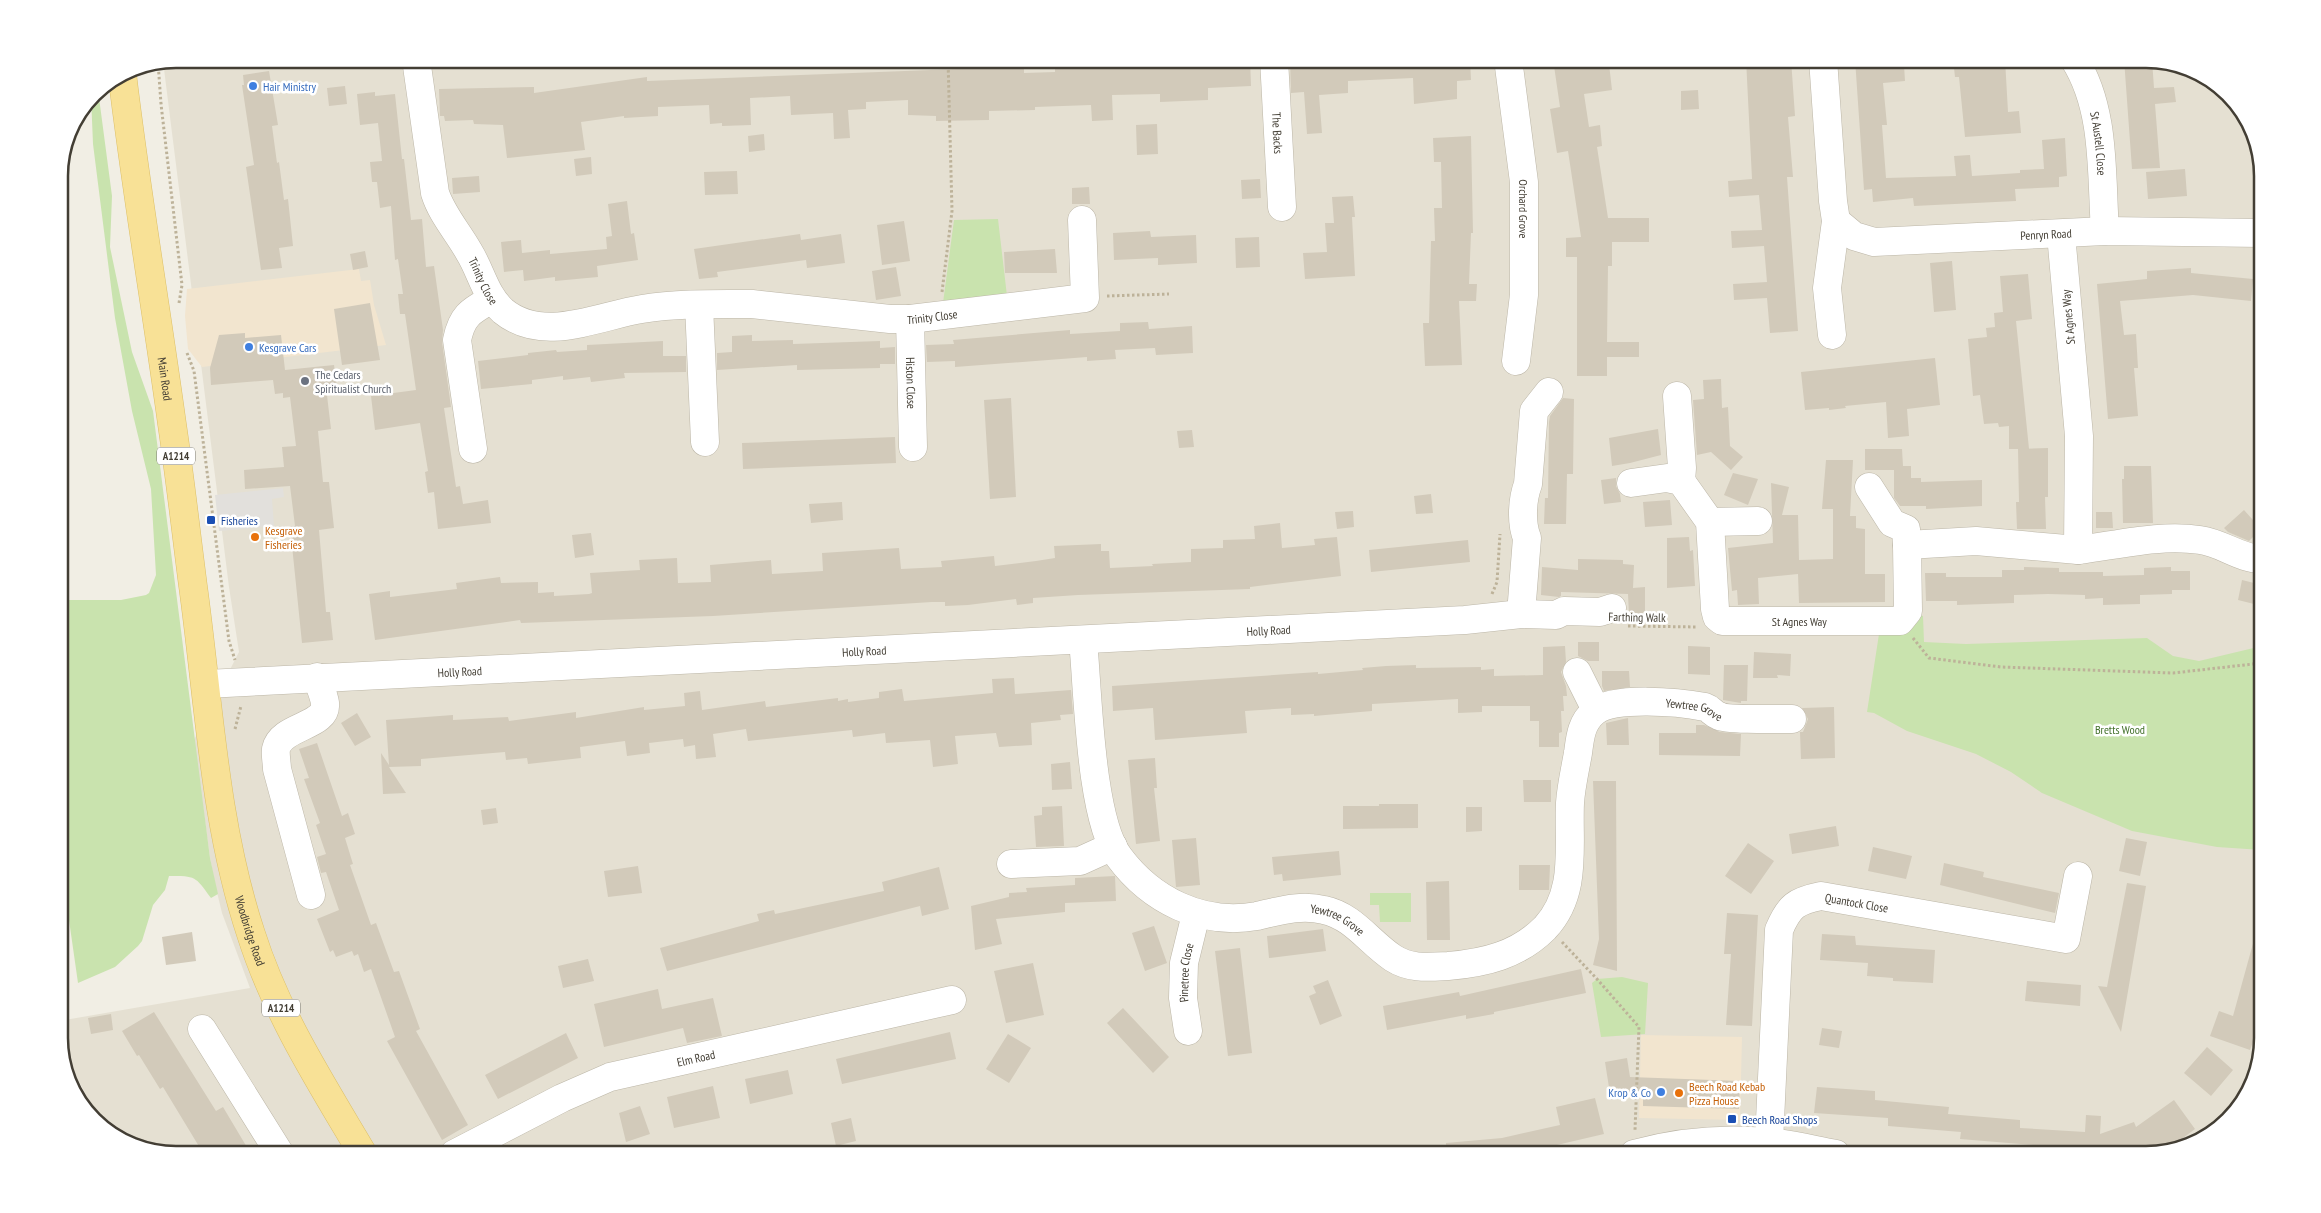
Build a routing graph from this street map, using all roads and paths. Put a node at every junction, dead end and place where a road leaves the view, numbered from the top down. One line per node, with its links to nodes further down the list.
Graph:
1 (417, 68): 17 (street, Trinity Close)
2 (948, 68): 20 (path)
3 (1274, 68): 9 (street, The Backs)
4 (1509, 68): 24 (street, Orchard Grove)
5 (1824, 68): 11 (street)
6 (2080, 68): 12 (street, St Austell Close)
7 (158, 69): 19 (path)
8 (123, 81): 47 (main road, Main Road / A1214)
9 (1282, 207)
10 (1082, 220): 16 (street)
11 (1836, 221): 14 (street, Penryn Road); 22 (street)
12 (2106, 231): 13 (street, Penryn Road); 14 (street, Penryn Road)
13 (2253, 233)
14 (2061, 234): 36 (street, St Agnes Way)
15 (1169, 294): 16 (path)
16 (1086, 298): 20 (street, Trinity Close)
17 (492, 299): 18 (street, Trinity Close); 29 (street)
18 (699, 305): 21 (street, Trinity Close); 27 (street)
19 (180, 312)
20 (939, 315): 21 (street, Trinity Close)
21 (910, 318): 28 (street, Histon Close)
22 (1832, 335)
23 (185, 348): 46 (path)
24 (1516, 361)
25 (1549, 392): 38 (street)
26 (1676, 396): 30 (street)
27 (705, 442)
28 (913, 447)
29 (472, 450)
30 (1681, 481): 31 (street); 34 (street)
31 (1631, 483)
32 (1869, 487): 35 (street, St Agnes Way)
33 (1758, 521): 34 (street)
34 (1710, 522): 40 (street)
35 (1907, 545): 36 (street); 40 (street, St Agnes Way)
36 (2078, 550): 37 (street)
37 (2253, 559)
38 (1521, 614): 39 (street, Holly Road); 41 (street, Holly Road)
39 (1618, 617): 40 (path, Farthing Walk)
40 (1717, 617)
41 (1083, 640): 45 (street, Holly Road); 51 (street, Yewtree Grove)
42 (1929, 658): 43 (path)
43 (2254, 664)
44 (1577, 672): 48 (street)
45 (317, 677): 46 (street, Holly Road); 54 (street)
46 (240, 680): 47 (street, Holly Road); 50 (path)
47 (206, 684): 62 (main road, Woodbridge Road / A1214)
48 (1596, 710): 49 (street, Yewtree Grove); 56 (street, Yewtree Grove)
49 (1792, 719)
50 (234, 738)
51 (1113, 846): 52 (street); 55 (street, Yewtree Grove)
52 (1011, 864)
53 (2078, 876): 60 (street, Quantock Close)
54 (311, 895)
55 (1196, 914): 56 (street, Yewtree Grove); 59 (street, Pinetree Close)
56 (1546, 926): 64 (path)
57 (952, 1000): 63 (street, Elm Road)
58 (202, 1029): 61 (street)
59 (1188, 1032)
60 (1769, 1142): 65 (street); 66 (street)
61 (275, 1146)
62 (371, 1146)
63 (469, 1146)
64 (1635, 1146)
65 (1671, 1146)
66 (1791, 1146)

